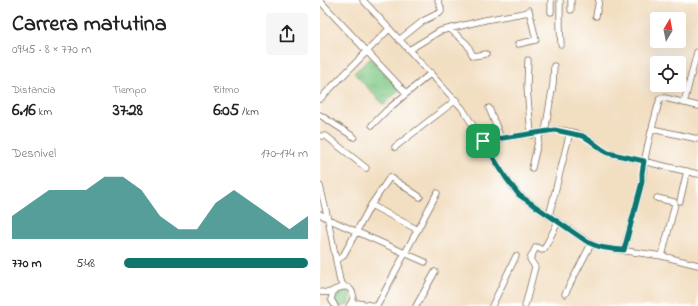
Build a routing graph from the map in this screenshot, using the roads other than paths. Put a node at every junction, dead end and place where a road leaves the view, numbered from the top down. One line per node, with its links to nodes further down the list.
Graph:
1 (363, 0): 11 (street)
2 (438, 0): 13 (street)
3 (551, 0): 9 (street)
4 (560, 0): 15 (street)
5 (571, 0): 8 (street)
6 (599, 0): 10 (street)
7 (320, 1): 17 (street)
8 (571, 10)
9 (551, 12)
10 (596, 16)
11 (389, 29): 13 (street); 17 (street)
12 (450, 29): 14 (street); 16 (street); 19 (street)
13 (399, 40): 16 (street)
14 (518, 44)
15 (562, 44)
16 (409, 50): 23 (street)
17 (366, 52): 24 (street); 25 (street)
18 (697, 52): 21 (street)
19 (486, 54)
20 (528, 60): 35 (street)
21 (697, 61): 27 (street)
22 (554, 66): 34 (street)
23 (431, 73): 24 (street); 26 (street)
24 (406, 93): 31 (street)
25 (320, 99)
26 (456, 100): 40 (street); 41 (street)
27 (684, 103): 28 (street); 32 (street)
28 (698, 106)
29 (489, 108): 38 (street)
30 (320, 115): 37 (street)
31 (372, 125)
32 (652, 129): 39 (street); 42 (street)
33 (570, 132): 34 (street); 42 (street); 54 (street)
34 (542, 133): 35 (street); 44 (street)
35 (531, 135): 38 (street)
36 (320, 136): 43 (street)
37 (354, 137)
38 (501, 138): 40 (street)
39 (698, 140)
40 (483, 141): 54 (street)
41 (395, 147)
42 (644, 161): 45 (street); 60 (street)
43 (366, 168)
44 (532, 168)
45 (687, 171): 46 (street); 51 (street)
46 (698, 174)
47 (320, 186): 55 (street)
48 (437, 193): 57 (street)
49 (420, 197): 52 (street)
50 (657, 198): 63 (street)
51 (680, 201)
52 (371, 205): 57 (street); 58 (street)
53 (320, 214): 55 (street)
54 (549, 216): 56 (street)
55 (328, 219): 58 (street); 64 (street)
56 (558, 222): 59 (street); 80 (street)
57 (418, 230): 61 (street)
58 (356, 232): 61 (street); 64 (street)
59 (591, 244): 60 (street); 71 (street)
60 (624, 250): 63 (street)
61 (405, 254): 65 (street); 77 (street)
62 (516, 256): 79 (street)
63 (662, 256): 66 (street)
64 (336, 261): 68 (street)
65 (425, 262)
66 (698, 265)
67 (435, 272): 78 (street)
68 (345, 287): 69 (street); 72 (street)
69 (334, 289): 70 (street); 73 (street)
70 (321, 292): 73 (street)
71 (564, 294)
72 (353, 296): 74 (street); 75 (street)
73 (331, 300): 76 (street)
74 (365, 303): 75 (street); 77 (street)
75 (350, 305)
76 (335, 306)
77 (376, 306)
78 (416, 306)
79 (492, 306)
80 (525, 306)

